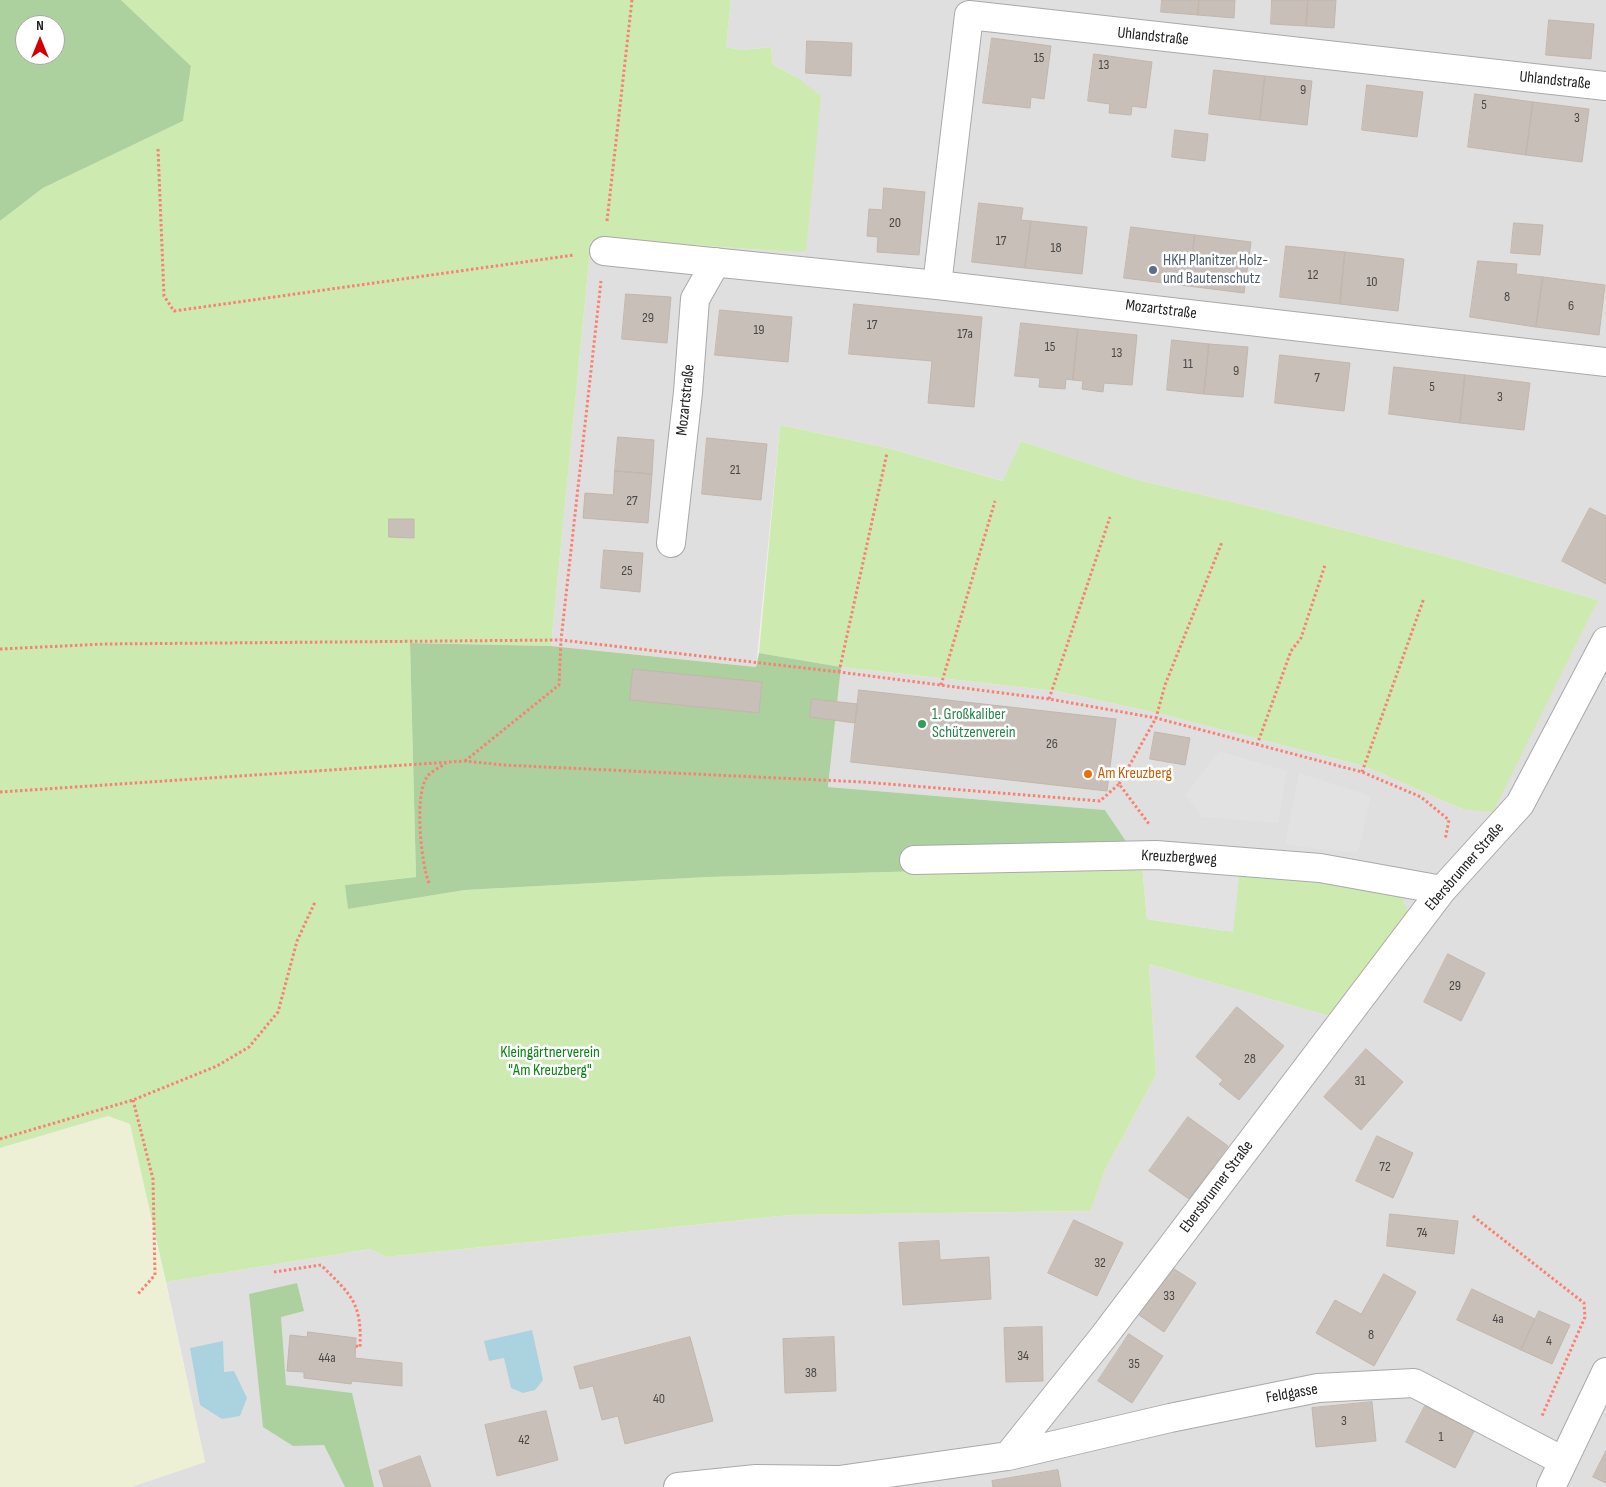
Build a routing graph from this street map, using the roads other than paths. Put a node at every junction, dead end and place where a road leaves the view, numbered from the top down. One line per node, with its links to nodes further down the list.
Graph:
1 (1606, 86): 4 (street, Uhlandstraße)
2 (604, 251): 3 (street, Mozartstraße)
3 (716, 262): 4 (street, Mozartstraße); 6 (street, Mozartstraße)
4 (937, 285): 5 (street, Mozartstraße)
5 (1606, 362)
6 (671, 543)
7 (1606, 641): 9 (street, Ebersbrunner Straße)
8 (914, 860): 9 (street, Kreuzbergweg)
9 (1442, 890): 11 (street, Ebersbrunner Straße)
10 (1606, 1372): 12 (street)
11 (1008, 1456): 12 (street, Feldgasse); 13 (street)
12 (1563, 1461): 14 (street)
13 (678, 1487)
14 (1551, 1487)

